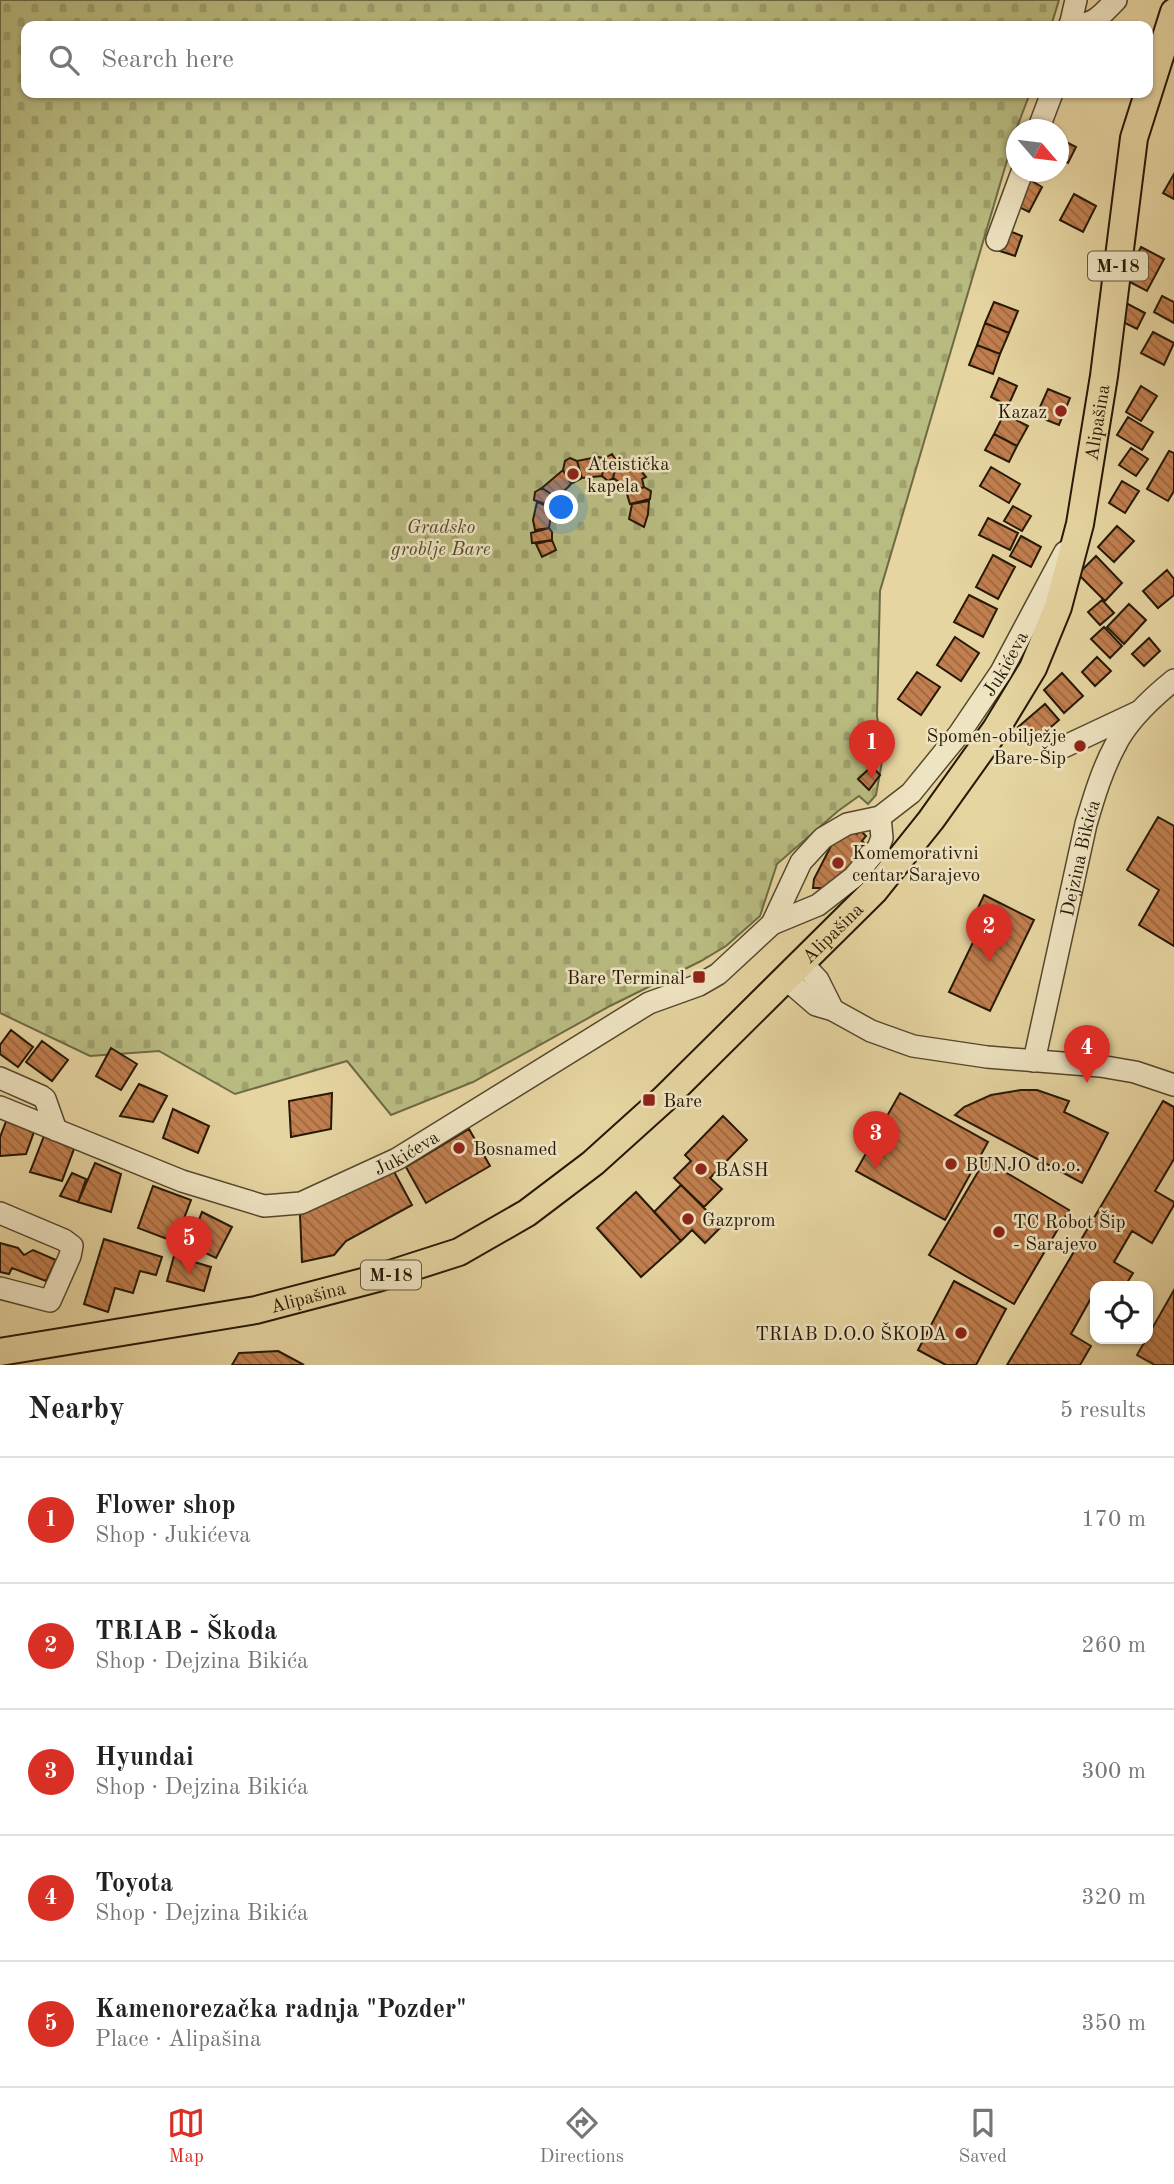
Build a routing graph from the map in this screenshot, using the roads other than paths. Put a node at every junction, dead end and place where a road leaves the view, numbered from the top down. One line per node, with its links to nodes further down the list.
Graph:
1 (1076, 0): 4 (street)
2 (1116, 0): 5 (street)
3 (1173, 17): 6 (main road, Alipašina / M-18)
4 (1071, 21)
5 (1096, 21)
6 (1153, 79)
7 (1050, 98): 9 (street)
8 (1147, 98): 12 (main road, Alipašina / M-18)
9 (1042, 119)
10 (1019, 182): 11 (street)
11 (997, 240)
12 (1080, 524): 16 (street, Jukićeva); 18 (main road, Alipašina / M-18)
13 (1174, 680): 14 (street, Dejzina Bikića)
14 (1143, 709): 15 (street); 19 (street, Dejzina Bikića)
15 (1057, 750)
16 (880, 817): 17 (street, Jukićeva); 17 (street, Jukićeva)
17 (772, 924): 23 (street, Jukićeva)
18 (794, 971): 19 (street); 26 (main road, Alipašina / M-18)
19 (1034, 1061): 20 (street)
20 (1171, 1076)
21 (0, 1078): 23 (street)
22 (0, 1107): 23 (street, Jukićeva)
23 (56, 1130)
24 (0, 1213): 25 (street)
25 (0, 1287)
26 (0, 1352)

